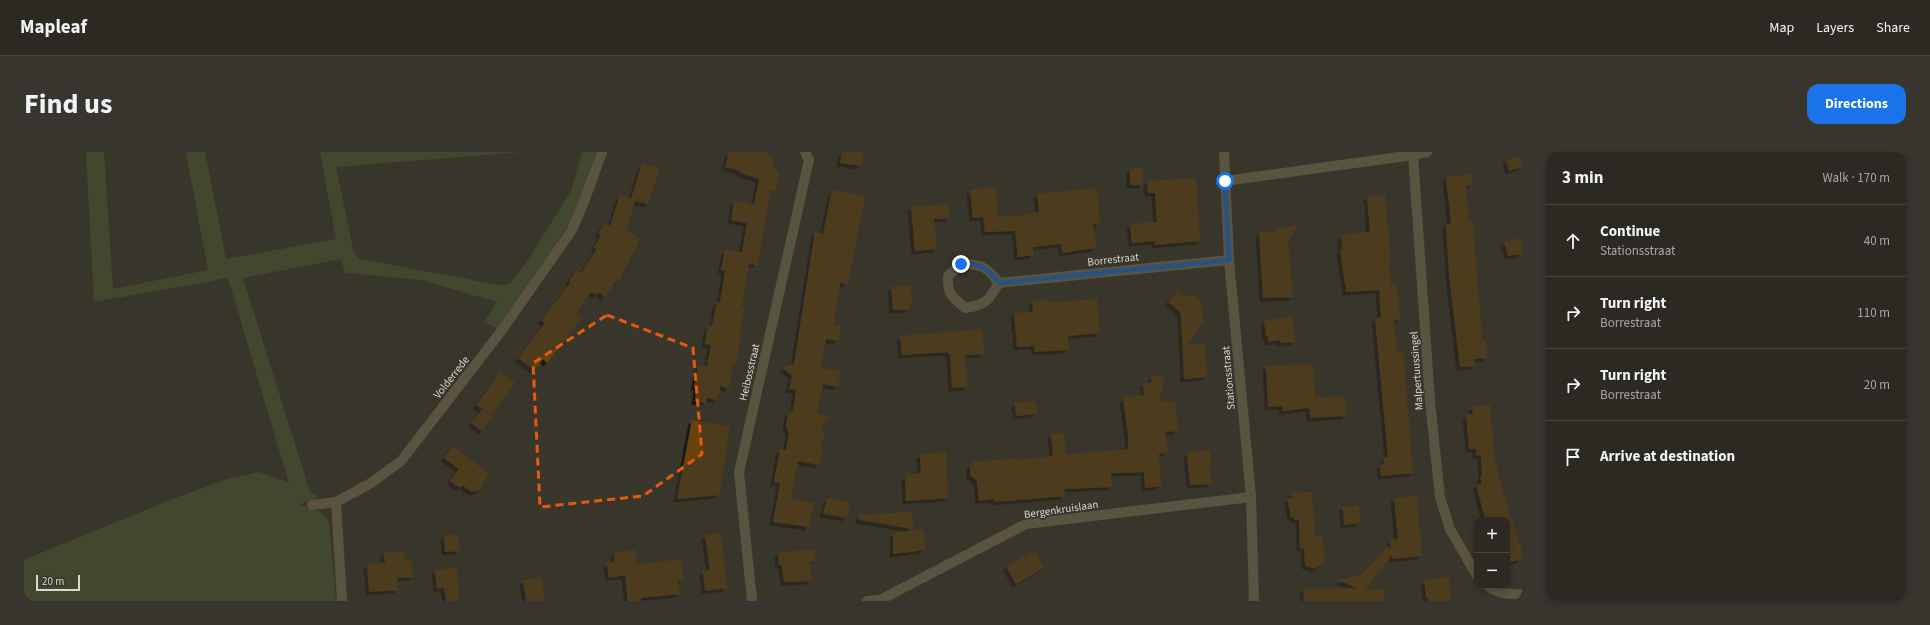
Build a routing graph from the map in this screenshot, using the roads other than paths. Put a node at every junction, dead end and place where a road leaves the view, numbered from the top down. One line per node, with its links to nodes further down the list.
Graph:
1 (602, 152): 10 (street, Volderrede)
2 (805, 152): 16 (street, Heibosstraat)
3 (1224, 152): 6 (street, Stationsstraat)
4 (1426, 152): 5 (street)
5 (1413, 156): 6 (street); 12 (street, Malpertuussingel)
6 (1225, 181): 7 (street, Stationsstraat)
7 (1229, 260): 8 (street, Borrestraat); 9 (street, Stationsstraat)
8 (999, 283): 8 (street)
9 (1251, 497): 17 (street, Bergenkruislaan); 18 (street, Stationsstraat)
10 (336, 502): 11 (street); 15 (street)
11 (312, 505)
12 (1474, 571)
13 (1492, 589): 14 (street)
14 (1522, 594)
15 (342, 601)
16 (752, 601)
17 (867, 601)
18 (1254, 601)

